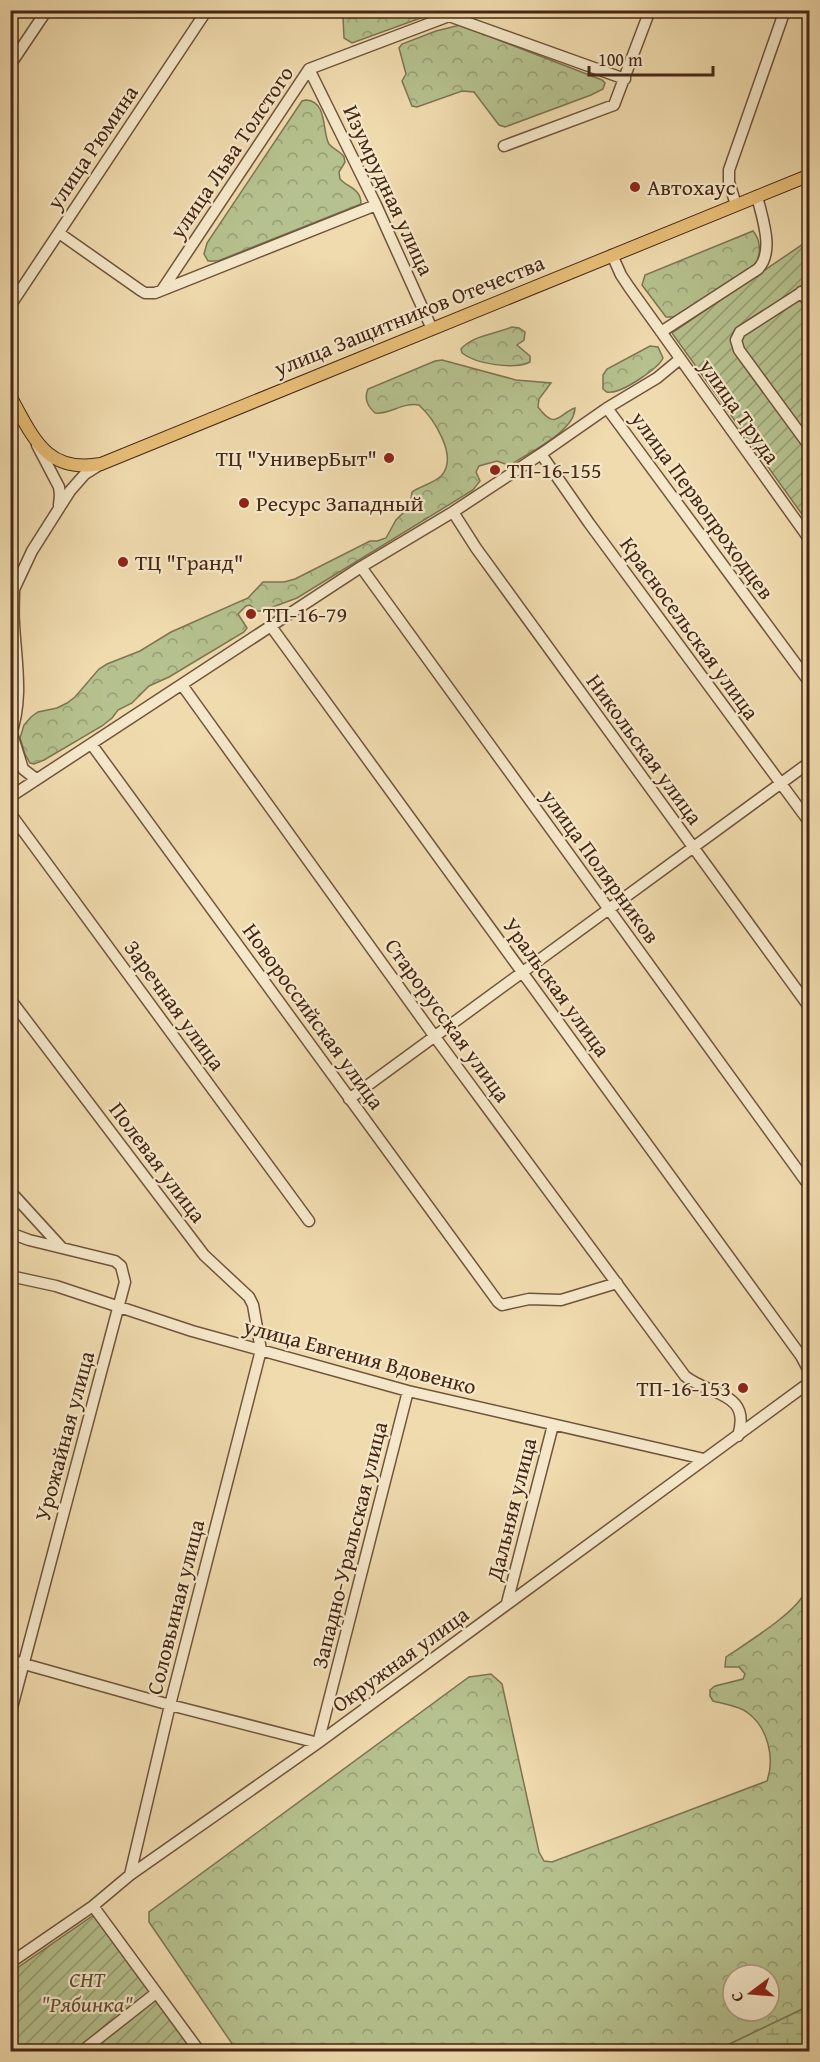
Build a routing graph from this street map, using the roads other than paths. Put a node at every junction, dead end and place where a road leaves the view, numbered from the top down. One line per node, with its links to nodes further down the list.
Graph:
1 (47, 10): 7 (street)
2 (207, 10): 15 (street, улица Рюмина)
3 (650, 10): 9 (street)
4 (785, 10): 14 (street)
5 (798, 10): 6 (street)
6 (810, 15)
7 (10, 65)
8 (309, 69): 9 (street, улица Льва Толстого); 13 (street, Изумрудная улица); 17 (street, улица Льва Толстого)
9 (625, 79): 10 (street)
10 (504, 146)
11 (810, 175): 12 (main road, улица Защитников Отечества)
12 (757, 196): 14 (main road, улица Защитников Отечества); 22 (street)
13 (376, 205): 17 (street); 21 (street, Изумрудная улица)
14 (736, 205): 16 (main road, улица Защитников Отечества)
15 (59, 233): 17 (street); 20 (street, улица Рюмина)
16 (612, 255): 21 (main road, улица Защитников Отечества); 22 (street, улица Труда)
17 (162, 290)
18 (805, 290): 19 (street); 27 (street)
19 (810, 304)
20 (10, 306)
21 (432, 328): 29 (main road, улица Защитников Отечества)
22 (661, 332): 23 (street, улица Труда)
23 (680, 359): 25 (street); 32 (street, улица Труда)
24 (10, 396): 26 (main road)
25 (607, 408): 28 (street); 37 (street, улица Первопроходцев)
26 (34, 438): 29 (main road, улица Защитников Отечества); 30 (street)
27 (810, 447)
28 (541, 454): 31 (street); 43 (street, Красносельская улица)
29 (101, 464): 30 (street)
30 (57, 511): 34 (street)
31 (453, 512): 33 (street); 47 (street, Никольская улица)
32 (810, 540)
33 (361, 567): 36 (street); 48 (street, улица Полярников)
34 (16, 570): 35 (street)
35 (12, 594): 39 (street)
36 (270, 626): 38 (street); 49 (street, Уральская улица)
37 (810, 683)
38 (182, 686): 40 (street); 52 (street, Старорусская улица)
39 (11, 735): 42 (street)
40 (92, 745): 42 (street); 53 (street, Новороссийская улица)
41 (810, 762): 43 (street)
42 (36, 779): 44 (street)
43 (780, 784): 46 (street, Красносельская улица); 47 (street)
44 (10, 797)
45 (10, 813): 56 (street, Заречная улица)
46 (810, 823)
47 (692, 847): 48 (street); 51 (street, Никольская улица)
48 (609, 909): 49 (street); 54 (street, улица Полярников)
49 (522, 973): 52 (street); 63 (street, Уральская улица)
50 (10, 999): 62 (street, Полевая улица)
51 (810, 1008)
52 (435, 1037): 53 (street); 60 (street, Старорусская улица)
53 (349, 1099): 60 (street, Новороссийская улица)
54 (810, 1187)
55 (10, 1191): 58 (street)
56 (309, 1221)
57 (10, 1233): 58 (street)
58 (62, 1248): 61 (street, Урожайная улица)
59 (10, 1276): 61 (street, улица Евгения Вдовенко)
60 (617, 1283): 67 (street, Старорусская улица)
61 (118, 1306): 62 (street, улица Евгения Вдовенко); 71 (street, Урожайная улица)
62 (261, 1350): 65 (street, улица Евгения Вдовенко); 72 (street, Соловьиная улица)
63 (810, 1373)
64 (810, 1382): 67 (street, Окружная улица)
65 (408, 1391): 66 (street, улица Евгения Вдовенко); 74 (street, Западно-Уральская улица)
66 (553, 1425): 68 (street, улица Евгения Вдовенко); 69 (street, Дальняя улица)
67 (738, 1436): 68 (street, Окружная улица)
68 (704, 1459): 69 (street, Окружная улица)
69 (507, 1603): 74 (street, Окружная улица)
70 (10, 1660): 71 (street)
71 (24, 1663): 72 (street); 73 (street, Урожайная улица)
72 (170, 1705): 74 (street); 75 (street, Соловьиная улица)
73 (10, 1714)
74 (318, 1743): 75 (street, Окружная улица)
75 (130, 1875): 76 (street, Окружная улица)
76 (93, 1906): 77 (street, Окружная улица); 78 (street)
77 (10, 1963)
78 (156, 1993): 79 (street); 80 (street)
79 (81, 2052)
80 (200, 2052)

